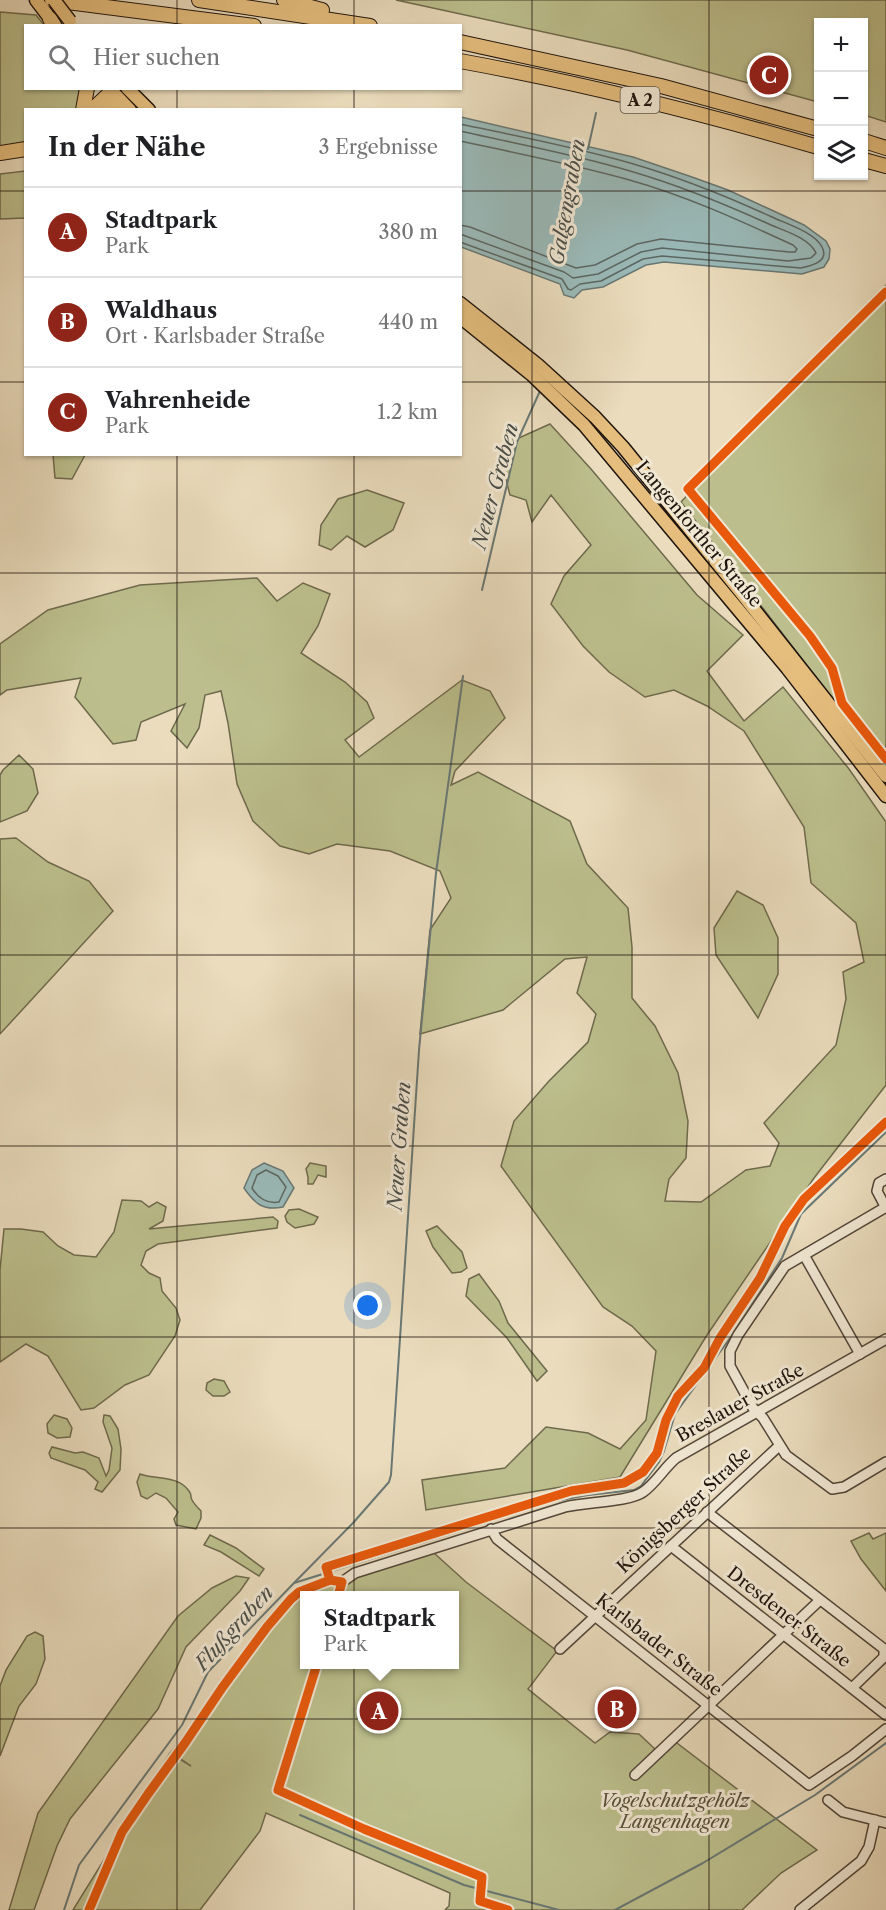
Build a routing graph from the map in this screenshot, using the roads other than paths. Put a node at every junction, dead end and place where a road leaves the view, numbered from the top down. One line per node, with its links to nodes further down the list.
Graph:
1 (36, 0): 6 (main road)
2 (53, 0): 7 (main road, bridge); 8 (highway)
3 (199, 0): 5 (highway)
4 (284, 0): 5 (highway)
5 (342, 20): 9 (highway)
6 (53, 23)
7 (71, 23)
8 (239, 24)
9 (361, 24)
10 (462, 42): 20 (highway, A 2)
11 (462, 61): 22 (highway, A 2)
12 (87, 90): 16 (highway)
13 (108, 90): 16 (highway)
14 (110, 90): 18 (main road)
15 (129, 90): 19 (main road)
16 (89, 108): 17 (highway)
17 (118, 108)
18 (128, 108)
19 (147, 108)
20 (814, 128)
21 (868, 142): 23 (highway)
22 (814, 146)
23 (886, 148)
24 (24, 149): 25 (highway)
25 (0, 153)
26 (868, 161): 27 (highway)
27 (886, 166)
28 (462, 304): 30 (main road, Langenforther Straße)
29 (462, 319): 31 (main road, Langenforther Straße)
30 (886, 777)
31 (886, 796)
32 (883, 1181): 33 (street)
33 (886, 1208): 34 (street, Königsberger Straße)
34 (804, 1255): 36 (street); 37 (street, Königsberger Straße)
35 (886, 1339): 36 (street, Breslauer Straße)
36 (860, 1354): 37 (street, Breslauer Straße)
37 (757, 1413): 38 (street, Königsberger Straße); 41 (street, Breslauer Straße)
38 (779, 1446): 39 (street, Königsberger Straße); 40 (street, Königsberger Straße)
39 (886, 1462)
40 (707, 1512): 42 (street, Königsberger Straße); 44 (street)
41 (491, 1529): 43 (street, Breslauer Straße); 45 (street, Karlsbader Straße)
42 (671, 1546): 45 (street, Königsberger Straße); 46 (street, Dresdener Straße)
43 (342, 1582)
44 (820, 1600): 46 (street); 48 (street)
45 (595, 1616): 47 (street, Königsberger Straße); 49 (street, Karlsbader Straße)
46 (783, 1635): 48 (street, Dresdener Straße); 49 (street)
47 (560, 1649)
48 (852, 1688): 50 (street, Dresdener Straße)
49 (708, 1705): 51 (street, Karlsbader Straße); 52 (street)
50 (886, 1715)
51 (886, 1729)
52 (635, 1775)
53 (828, 1800): 54 (street)
54 (875, 1820): 55 (street); 56 (street)
55 (886, 1823)
56 (800, 1910)

